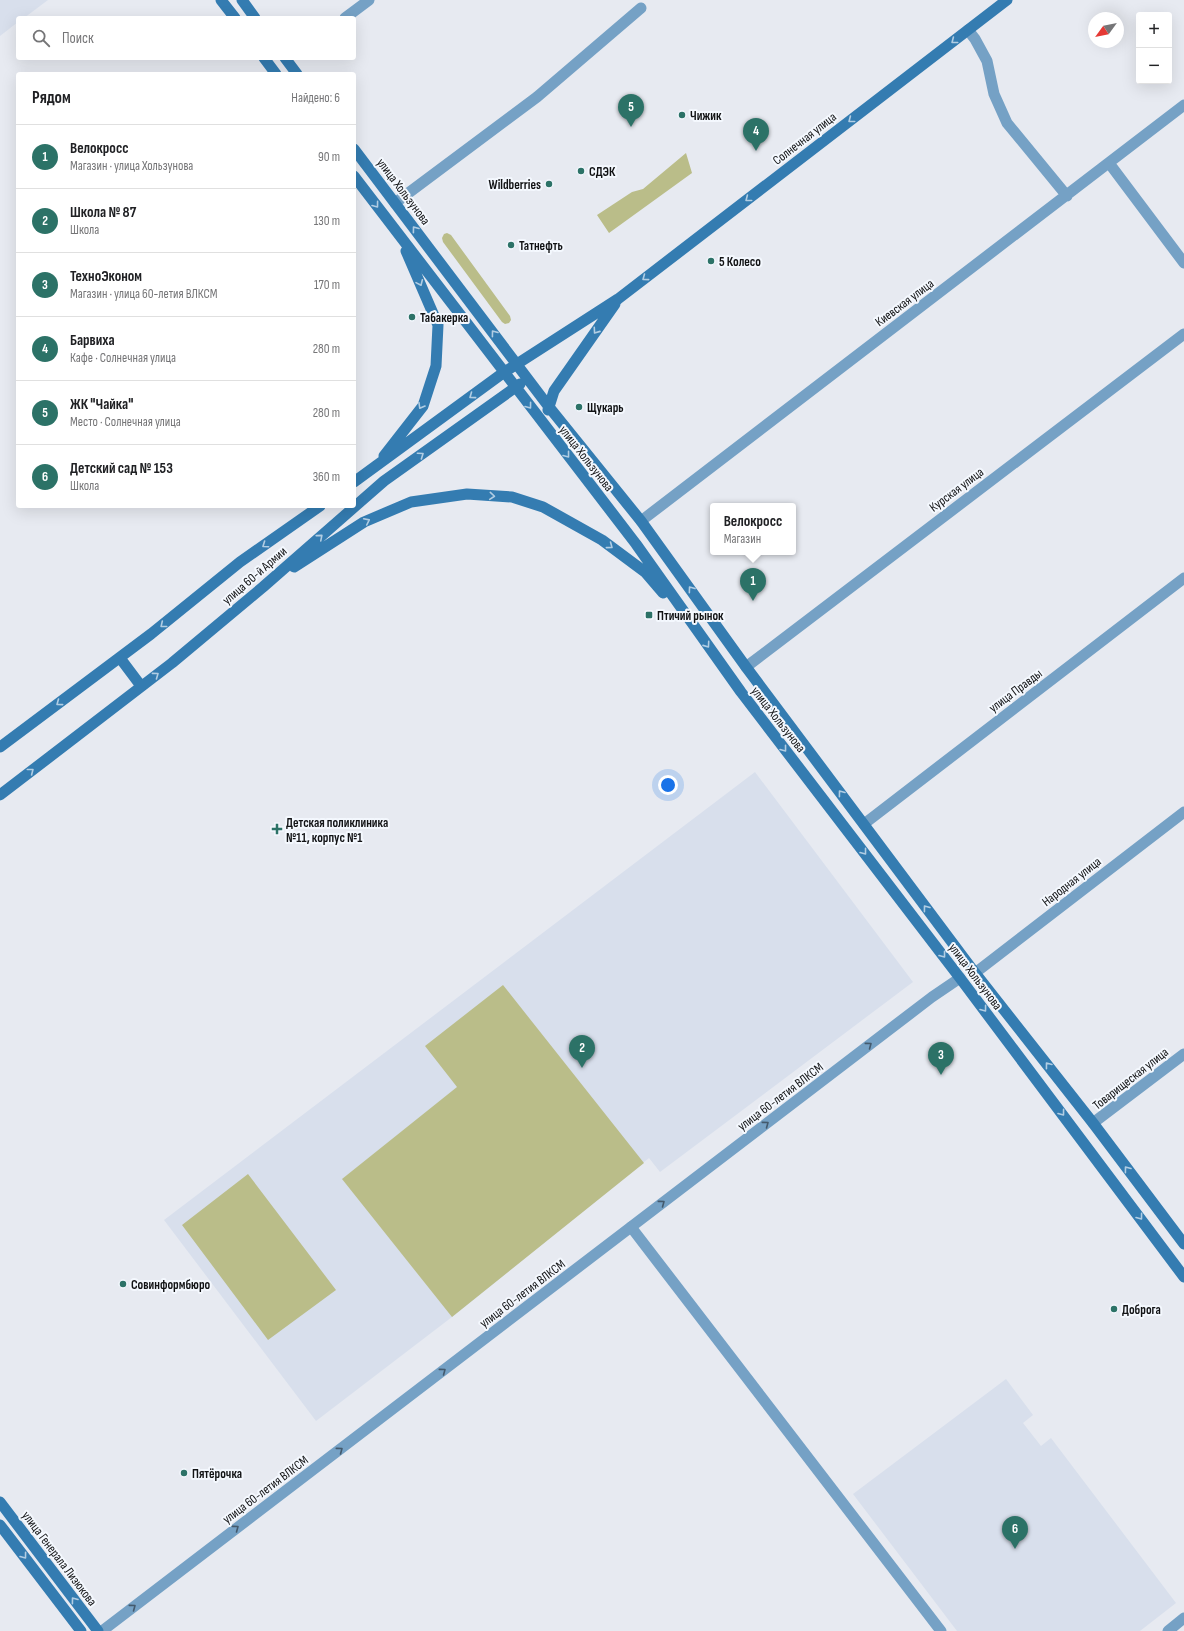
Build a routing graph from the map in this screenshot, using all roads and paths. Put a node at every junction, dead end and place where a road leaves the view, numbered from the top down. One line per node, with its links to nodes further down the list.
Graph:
1 (221, 0): 6 (main road)
2 (242, 0): 7 (main road)
3 (369, 0): 8 (street)
4 (1007, 0): 9 (main road, Солнечная улица)
5 (641, 8): 19 (street)
6 (233, 16)
7 (254, 16)
8 (348, 16)
9 (968, 30): 18 (street); 22 (main road, Солнечная улица, one-way to 22)
10 (266, 60): 12 (main road)
11 (289, 60): 13 (main road)
12 (274, 72)
13 (296, 72)
14 (1184, 105): 16 (street, Киевская улица)
15 (356, 152): 19 (main road, улица Хользунова)
16 (1109, 164): 18 (street, Киевская улица); 21 (street)
17 (356, 179): 20 (main road, улица Хользунова, one-way to 20)
18 (1067, 196): 35 (street, Киевская улица)
19 (395, 203): 24 (main road, улица Хользунова, one-way to 19)
20 (399, 234): 25 (main road, улица Хользунова); 30 (main road, one-way to 30)
21 (1184, 263)
22 (618, 299): 24 (main road, Солнечная улица); 28 (main road, Солнечная улица, one-way to 28)
23 (1184, 334): 40 (street, Курская улица)
24 (518, 364): 25 (main road); 26 (main road, улица Хользунова)
25 (504, 373): 27 (main road, улица Хользунова); 30 (main road, one-way to 30)
26 (528, 378): 27 (main road, улица 60-й Армии); 28 (main road, улица Хользунова)
27 (515, 387): 29 (main road, улица Хользунова, one-way to 29); 32 (main road, улица 60-й Армии, one-way to 27)
28 (549, 407): 29 (main road, Солнечная улица); 35 (main road, улица Хользунова)
29 (543, 424): 38 (main road, улица Хользунова, one-way to 38)
30 (374, 468): 31 (main road)
31 (356, 481)
32 (356, 505)
33 (317, 508): 39 (main road, улица 60-й Армии, one-way to 39)
34 (353, 508): 37 (main road, улица 60-й Армии, one-way to 34)
35 (641, 521): 40 (main road, улица Хользунова, one-way to 35)
36 (1184, 578): 45 (street, улица Правды)
37 (263, 586): 38 (main road, one-way to 38); 41 (main road, улица 60-й Армии, one-way to 37)
38 (697, 631): 47 (main road, улица Хользунова, one-way to 47)
39 (120, 658): 41 (main road); 42 (main road, улица 60-й Армии, one-way to 42)
40 (746, 667): 45 (main road, улица Хользунова, one-way to 40)
41 (141, 686): 43 (main road, улица 60-й Армии, one-way to 41)
42 (0, 747)
43 (0, 794)
44 (1184, 812): 46 (street, Народная улица)
45 (864, 824): 46 (main road, улица Хользунова, one-way to 45)
46 (975, 972): 49 (main road, улица Хользунова, one-way to 46)
47 (960, 978): 50 (street, улица 60-летия ВЛКСМ, one-way to 47); 52 (main road, улица Хользунова, one-way to 52)
48 (1184, 1054): 49 (street, Товарищеская улица)
49 (1093, 1124): 51 (main road, улица Хользунова, one-way to 49)
50 (631, 1227): 58 (street, улица 60-летия ВЛКСМ, one-way to 50); 59 (street)
51 (1184, 1244)
52 (1184, 1277)
53 (0, 1502): 57 (main road, улица Генерала Лизюкова, one-way to 53)
54 (0, 1525): 56 (main road, one-way to 56)
55 (1184, 1618): 60 (street)
56 (81, 1631)
57 (98, 1631)
58 (102, 1631)
59 (941, 1631)
60 (1168, 1631)

